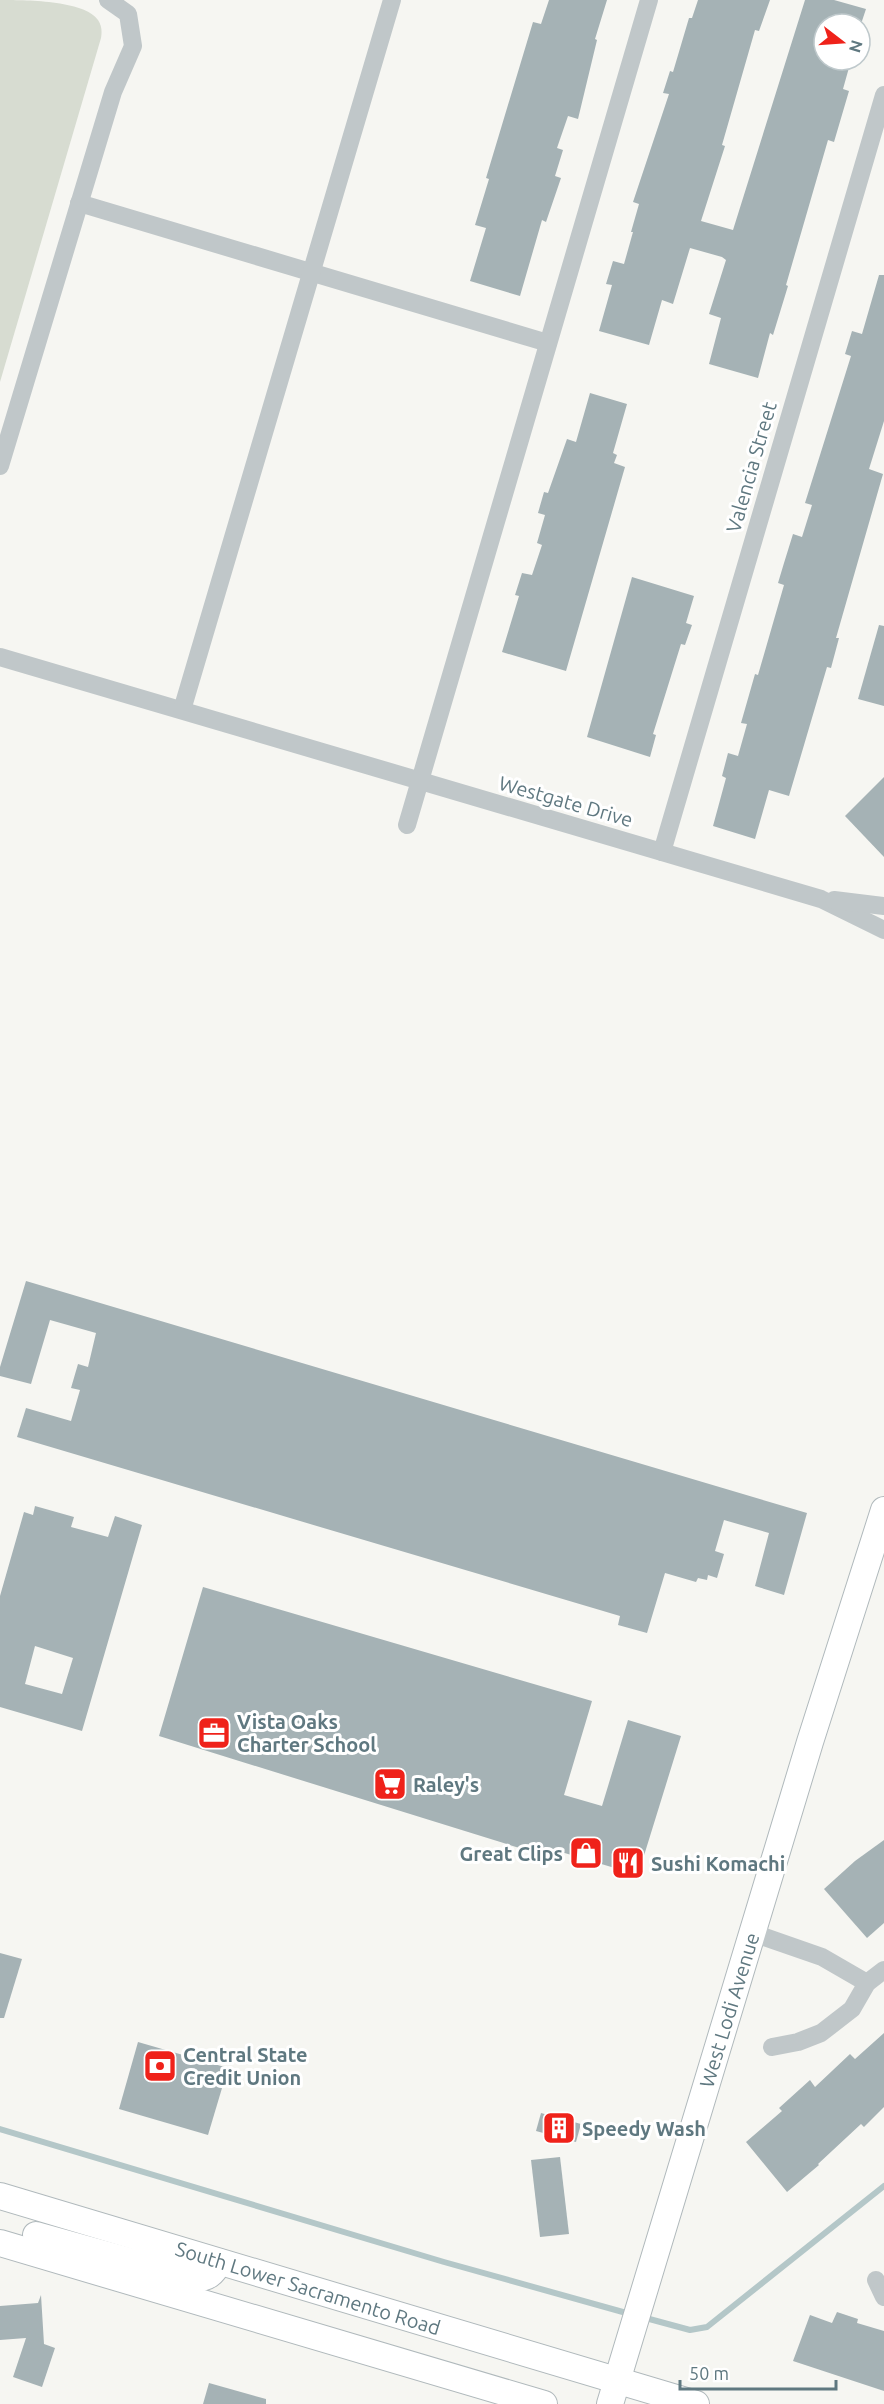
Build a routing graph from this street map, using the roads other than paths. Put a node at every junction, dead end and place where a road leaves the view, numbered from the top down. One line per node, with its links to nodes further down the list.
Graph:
1 (108, 0): 5 (street)
2 (392, 0): 6 (street)
3 (649, 0): 7 (street)
4 (884, 95): 13 (street, Valencia Street)
5 (79, 203): 6 (street); 8 (street)
6 (312, 271): 7 (street); 10 (street)
7 (548, 343): 11 (street)
8 (0, 466)
9 (0, 657): 10 (street, Westgate Drive)
10 (182, 710): 11 (street, Westgate Drive)
11 (420, 782): 12 (street); 13 (street, Westgate Drive)
12 (407, 825)
13 (662, 852): 14 (street, Westgate Drive)
14 (821, 899): 15 (street, Westgate Drive); 16 (street, Westgate Drive)
15 (884, 906)
16 (884, 930)
17 (884, 1510): 18 (main road, West Lodi Avenue)
18 (753, 1933): 20 (street); 27 (main road, West Lodi Avenue)
19 (884, 1970): 20 (street)
20 (867, 1983): 21 (street)
21 (772, 2047)
22 (0, 2196): 24 (main road, South Lower Sacramento Road)
23 (1, 2243): 24 (main road); 28 (main road)
24 (219, 2262): 27 (main road, South Lower Sacramento Road)
25 (876, 2280): 26 (street)
26 (884, 2297)
27 (614, 2392): 29 (main road, South Lower Sacramento Road)
28 (544, 2404)
29 (696, 2404)

